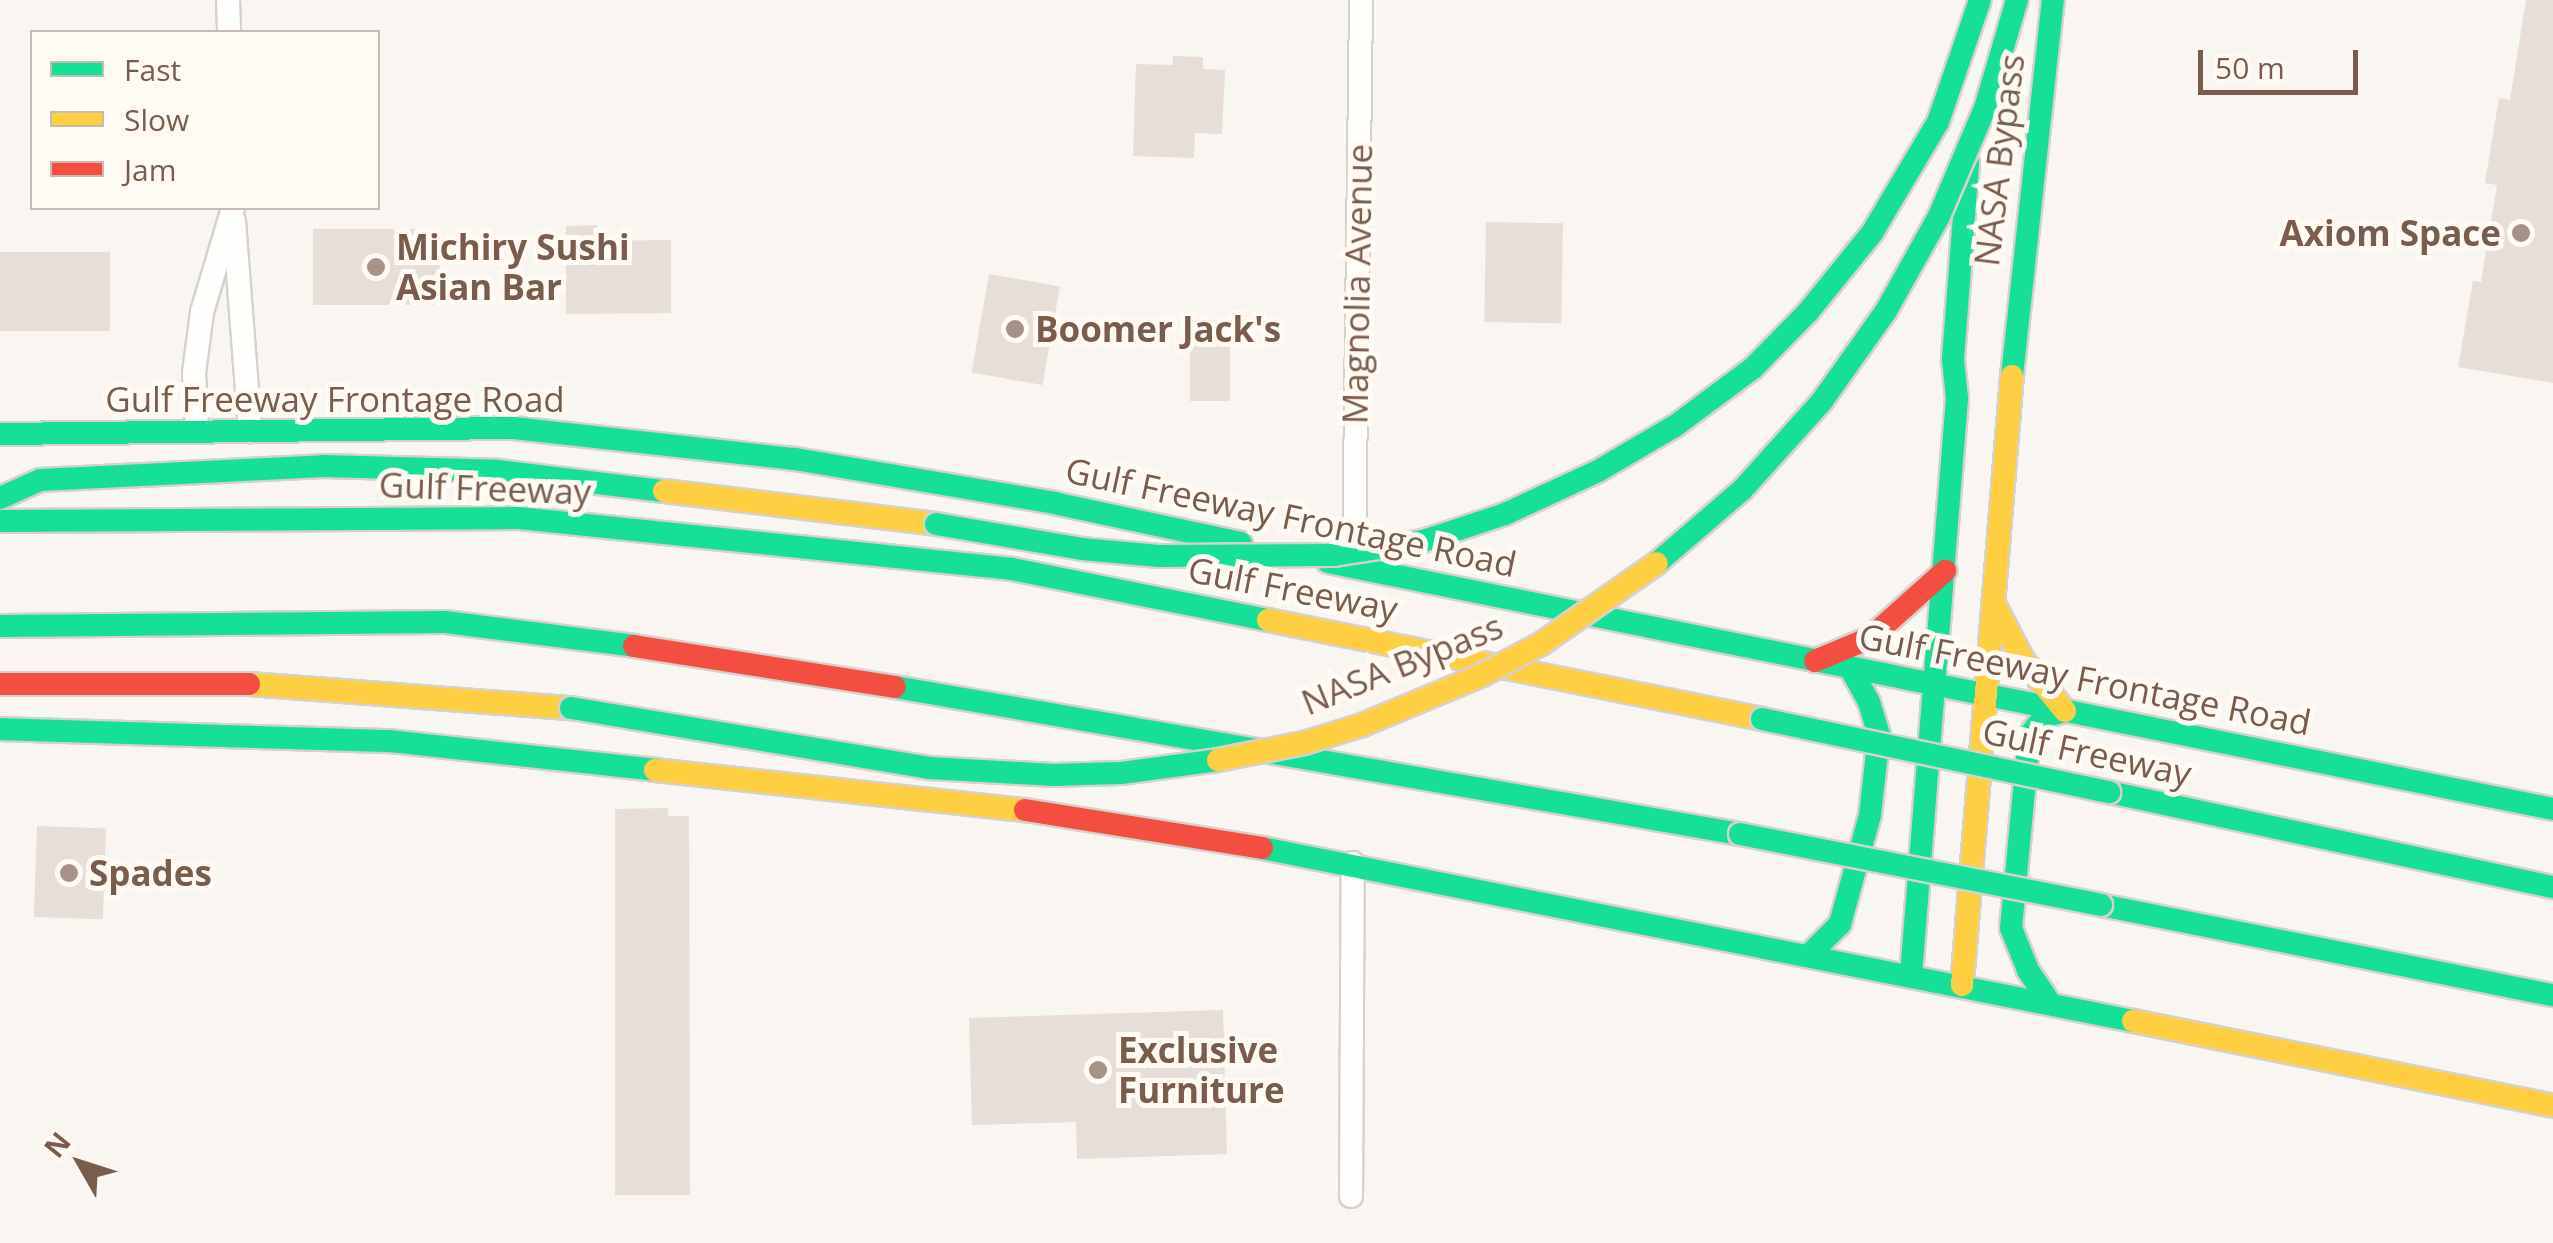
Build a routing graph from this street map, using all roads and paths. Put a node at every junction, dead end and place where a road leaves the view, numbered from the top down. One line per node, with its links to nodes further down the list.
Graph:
1 (228, 0): 6 (street)
2 (1361, 0): 14 (street, Magnolia Avenue)
3 (1977, 0): 12 (main road, NASA Bypass, bridge); 15 (main road, NASA Bypass)
4 (2017, 0): 20 (main road, NASA Bypass, bridge)
5 (2053, 0): 16 (main road, NASA Bypass)
6 (229, 30)
7 (232, 210): 9 (street)
8 (233, 210): 10 (street)
9 (197, 430): 10 (main road, Gulf Freeway Frontage Road); 11 (main road, Gulf Freeway Frontage Road)
10 (250, 431): 14 (main road, Gulf Freeway Frontage Road)
11 (0, 434)
12 (0, 498)
13 (0, 521): 27 (main road, Gulf Freeway, bridge)
14 (1354, 568): 18 (main road, Gulf Freeway Frontage Road)
15 (1945, 571): 18 (main road); 21 (main road, NASA Bypass)
16 (1994, 604): 22 (main road, NASA Bypass); 23 (main road)
17 (0, 626): 31 (main road, bridge)
18 (1815, 660): 19 (main road, Gulf Freeway Frontage Road)
19 (1850, 668): 21 (main road, Gulf Freeway Frontage Road); 28 (main road)
20 (0, 684)
21 (1935, 685): 22 (main road, Gulf Freeway Frontage Road); 29 (main road, NASA Bypass)
22 (1986, 695): 23 (main road, Gulf Freeway Frontage Road); 30 (main road, NASA Bypass)
23 (2065, 710): 25 (main road, Gulf Freeway Frontage Road); 32 (main road)
24 (0, 729): 26 (main road)
25 (2553, 810)
26 (1353, 863): 28 (main road); 34 (street)
27 (2553, 887)
28 (1809, 954): 29 (main road)
29 (1911, 975): 30 (main road)
30 (1962, 985): 32 (main road)
31 (2553, 995)
32 (2050, 1003): 33 (main road)
33 (2553, 1106)
34 (1350, 1196)

